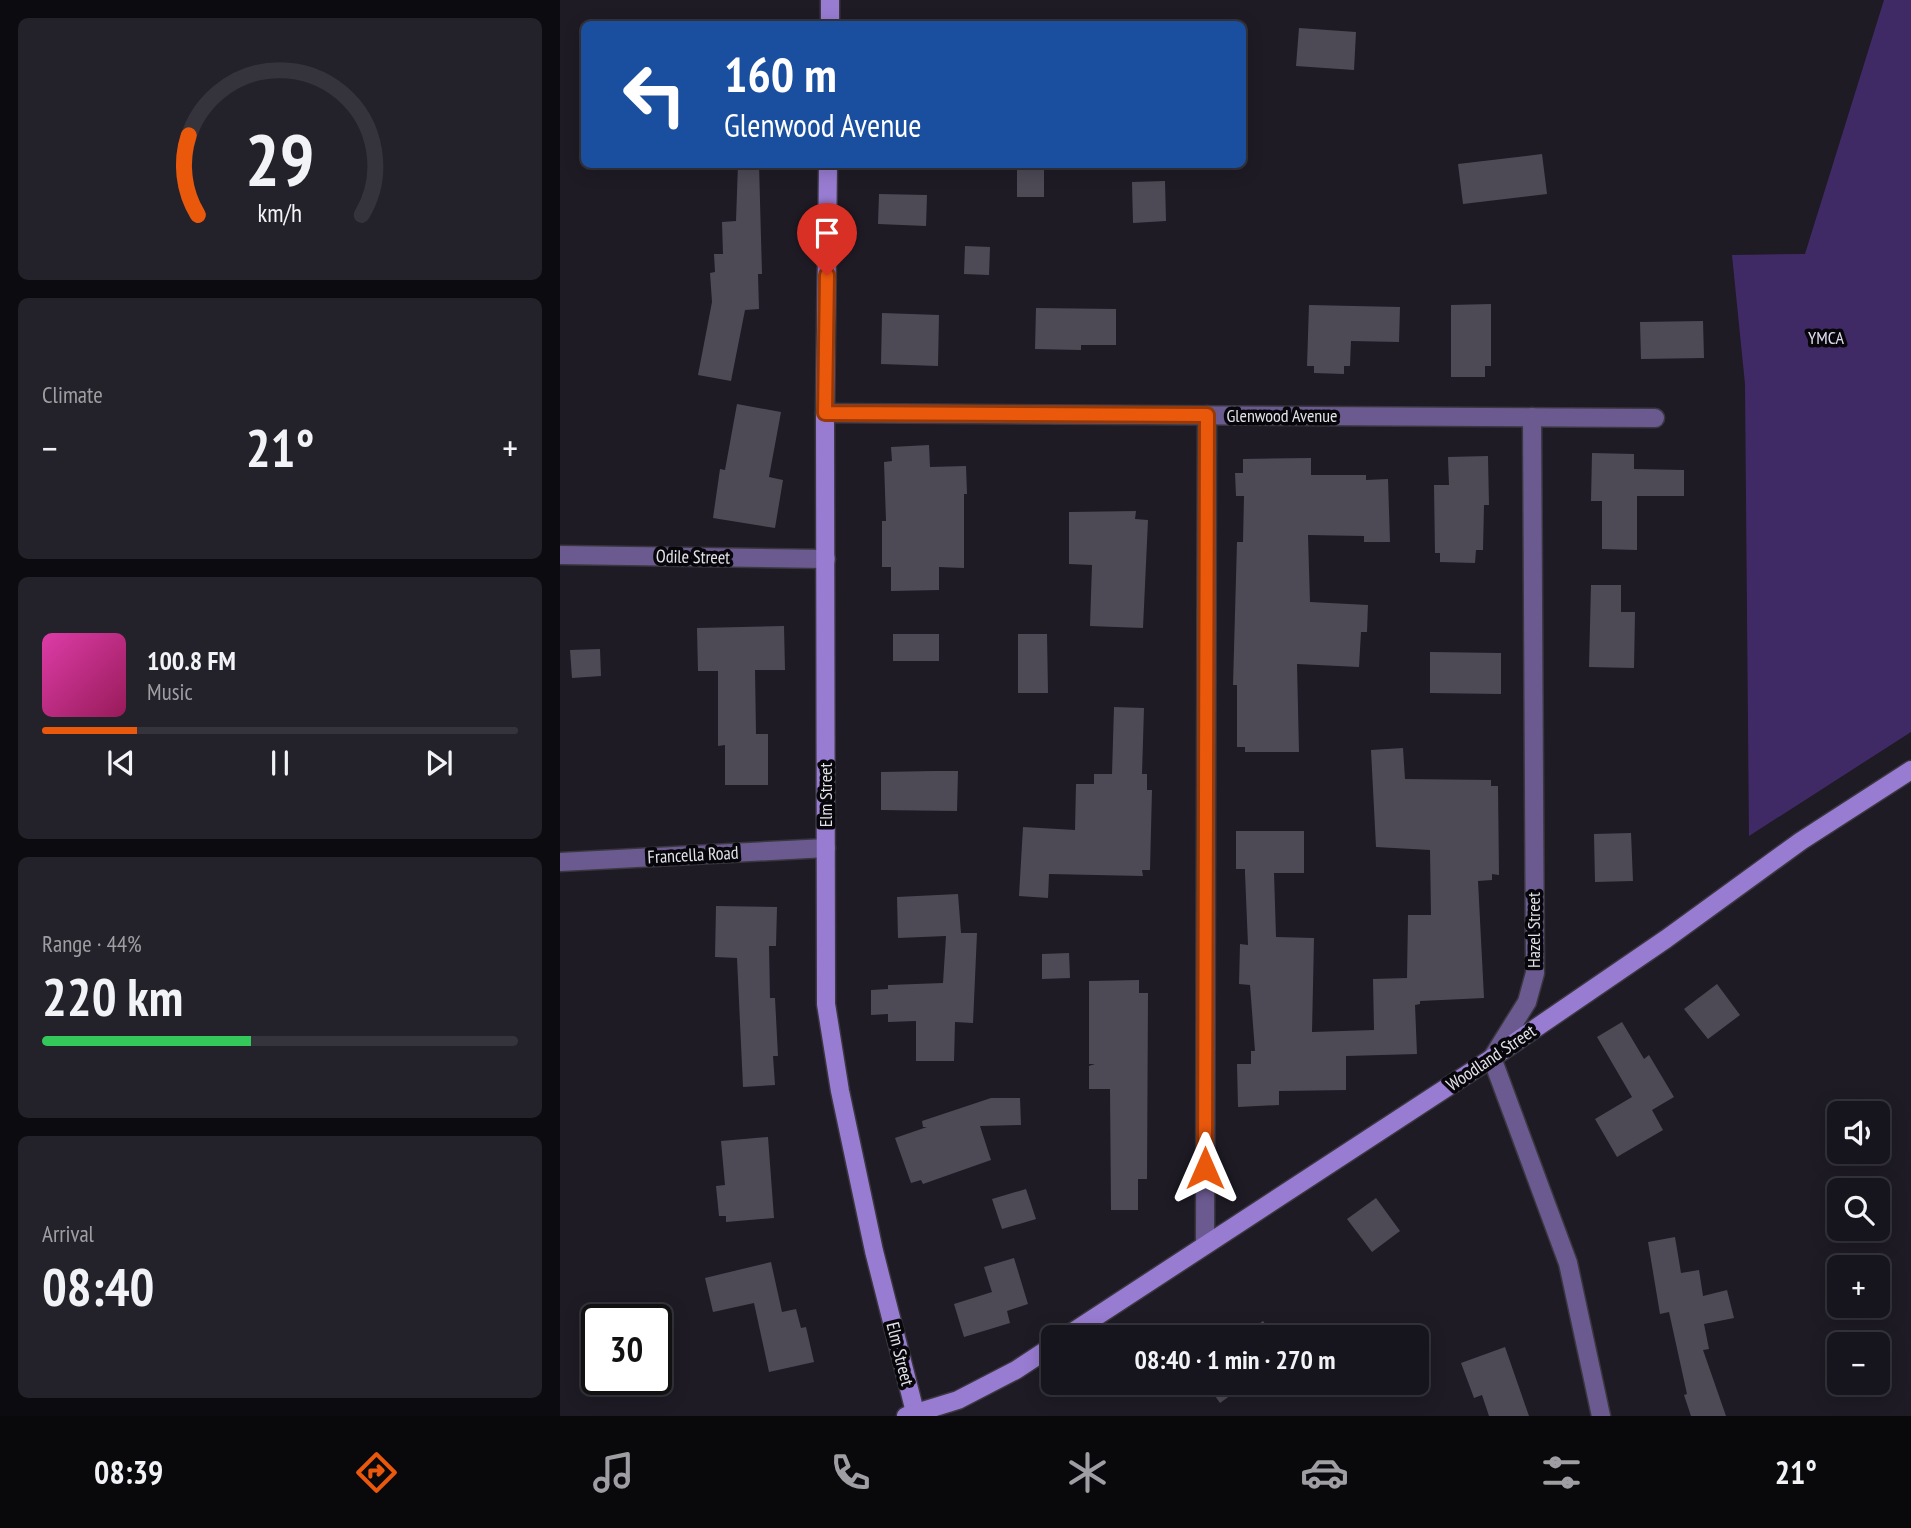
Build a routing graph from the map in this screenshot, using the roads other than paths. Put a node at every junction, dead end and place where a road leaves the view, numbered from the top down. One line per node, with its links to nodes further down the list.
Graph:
1 (830, 0): 2 (street)
2 (830, 21)
3 (828, 168): 4 (street, Elm Street)
4 (825, 413): 5 (street, Glenwood Avenue); 9 (street, Elm Street)
5 (1207, 415): 6 (street, Glenwood Avenue); 14 (street)
6 (1532, 417): 7 (street, Glenwood Avenue); 13 (street, Hazel Street)
7 (1655, 418)
8 (560, 555): 9 (street, Odile Street)
9 (825, 559): 11 (street, Elm Street)
10 (1911, 770): 13 (street, Woodland Street)
11 (826, 848): 12 (street, Francella Road); 17 (street, Elm Street)
12 (560, 862)
13 (1492, 1058): 14 (street, Woodland Street); 18 (street)
14 (1205, 1245): 15 (street, Woodland Street)
15 (1083, 1325)
16 (1041, 1354): 17 (street)
17 (912, 1415)
18 (1601, 1416)

